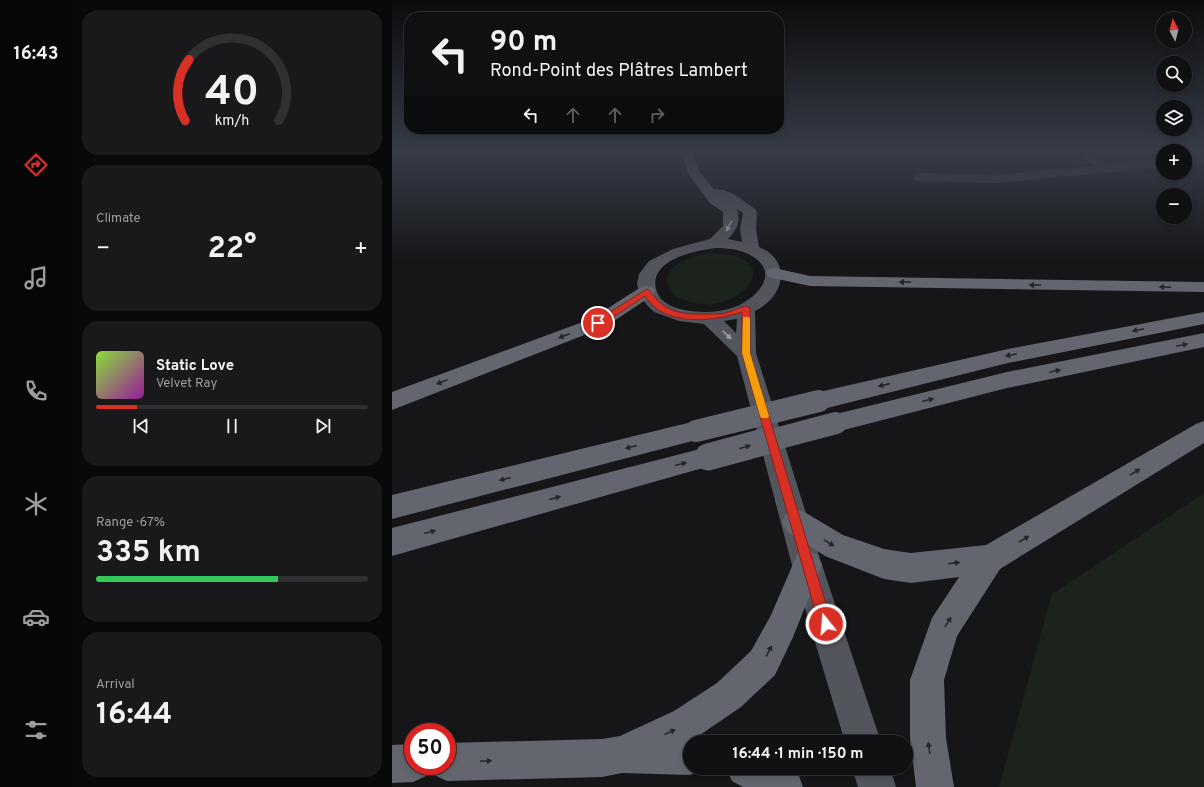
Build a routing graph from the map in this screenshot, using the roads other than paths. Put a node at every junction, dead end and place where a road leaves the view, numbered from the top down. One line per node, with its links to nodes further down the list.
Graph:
1 (705, 188): 3 (main road, one-way to 3)
2 (707, 189): 4 (main road)
3 (715, 243): 4 (main road); 7 (main road)
4 (751, 249): 5 (main road)
5 (774, 274): 6 (highway, one-way to 5); 8 (main road)
6 (1204, 287)
7 (647, 291): 9 (main road); 13 (highway, one-way to 13)
8 (746, 308): 9 (main road); 12 (main road)
9 (709, 318): 12 (main road, one-way to 12)
10 (1204, 318): 15 (highway, one-way to 15, bridge)
11 (1204, 340): 17 (highway, one-way to 11, bridge)
12 (746, 353): 16 (main road)
13 (392, 401)
14 (1204, 431): 18 (highway, one-way to 14)
15 (392, 507)
16 (796, 522): 18 (highway, one-way to 18); 19 (main road)
17 (392, 542)
18 (990, 559): 30 (highway, one-way to 18)
19 (807, 565): 20 (main road); 21 (highway, one-way to 19)
20 (861, 735)
21 (622, 754): 22 (highway); 23 (highway, one-way to 21)
22 (683, 756)
23 (456, 762)
24 (404, 763): 25 (highway)
25 (392, 764)
26 (759, 775): 28 (highway)
27 (873, 775): 29 (main road)
28 (784, 787)
29 (877, 787)
30 (935, 787)

